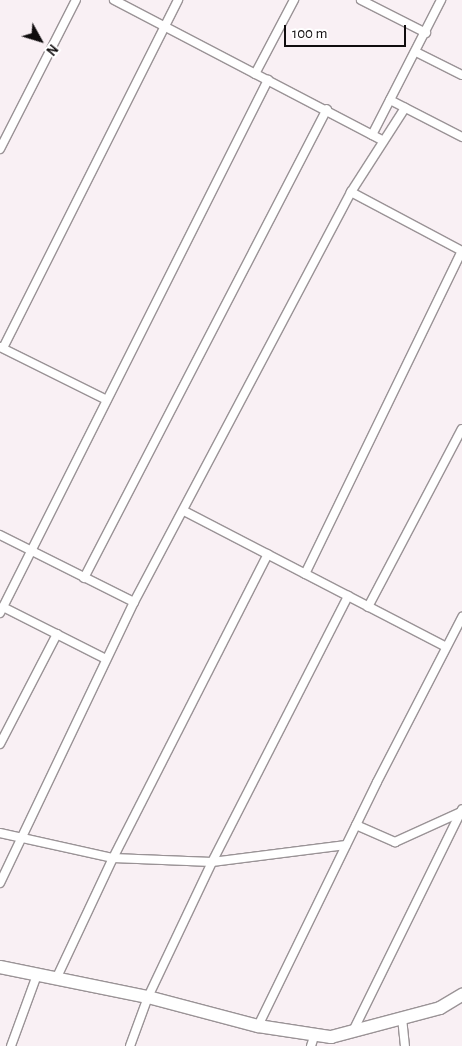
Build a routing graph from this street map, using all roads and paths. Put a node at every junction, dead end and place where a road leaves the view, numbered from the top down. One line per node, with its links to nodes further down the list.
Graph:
1 (76, 0): 19 (street)
2 (114, 0): 7 (street)
3 (178, 0): 7 (street)
4 (294, 0): 10 (street)
5 (361, 0): 8 (street)
6 (442, 0): 8 (street)
7 (164, 26): 10 (street); 22 (street)
8 (426, 33): 9 (street)
9 (416, 52): 11 (street); 13 (street)
10 (255, 74): 12 (street)
11 (462, 75)
12 (268, 80): 15 (street); 23 (street)
13 (390, 100): 14 (street); 16 (street)
14 (405, 108): 17 (street); 18 (street)
15 (327, 109): 16 (street); 30 (street)
16 (372, 135): 18 (street)
17 (462, 137)
18 (382, 140): 20 (street)
19 (0, 149)
20 (350, 192): 21 (street); 25 (street)
21 (462, 251): 29 (street)
22 (2, 348): 23 (street)
23 (107, 400): 27 (street)
24 (462, 429): 33 (street)
25 (184, 511): 28 (street); 32 (street)
26 (0, 535): 27 (street)
27 (32, 551): 30 (street); 34 (street)
28 (268, 554): 29 (street); 45 (street)
29 (305, 574): 31 (street)
30 (84, 578): 32 (street)
31 (348, 596): 33 (street); 46 (street)
32 (134, 602): 38 (street)
33 (368, 607): 37 (street)
34 (2, 610): 36 (street)
35 (462, 617): 37 (street)
36 (57, 634): 38 (street); 39 (street)
37 (446, 647): 41 (street)
38 (106, 659): 43 (street)
39 (0, 744)
40 (462, 812): 41 (street); 55 (street)
41 (356, 825): 44 (street)
42 (0, 833): 43 (street)
43 (23, 838): 45 (street); 47 (street)
44 (346, 845): 46 (street); 54 (street)
45 (113, 858): 46 (street); 50 (street)
46 (212, 862): 52 (street)
47 (0, 883)
48 (0, 967): 49 (main road)
49 (37, 975): 50 (main road); 57 (street)
50 (58, 977): 52 (main road)
51 (462, 995): 53 (main road)
52 (148, 997): 54 (main road); 58 (street)
53 (402, 1018): 55 (main road); 59 (street)
54 (258, 1026): 56 (main road)
55 (353, 1031): 56 (main road)
56 (313, 1040)
57 (11, 1046)
58 (130, 1046)
59 (404, 1046)

